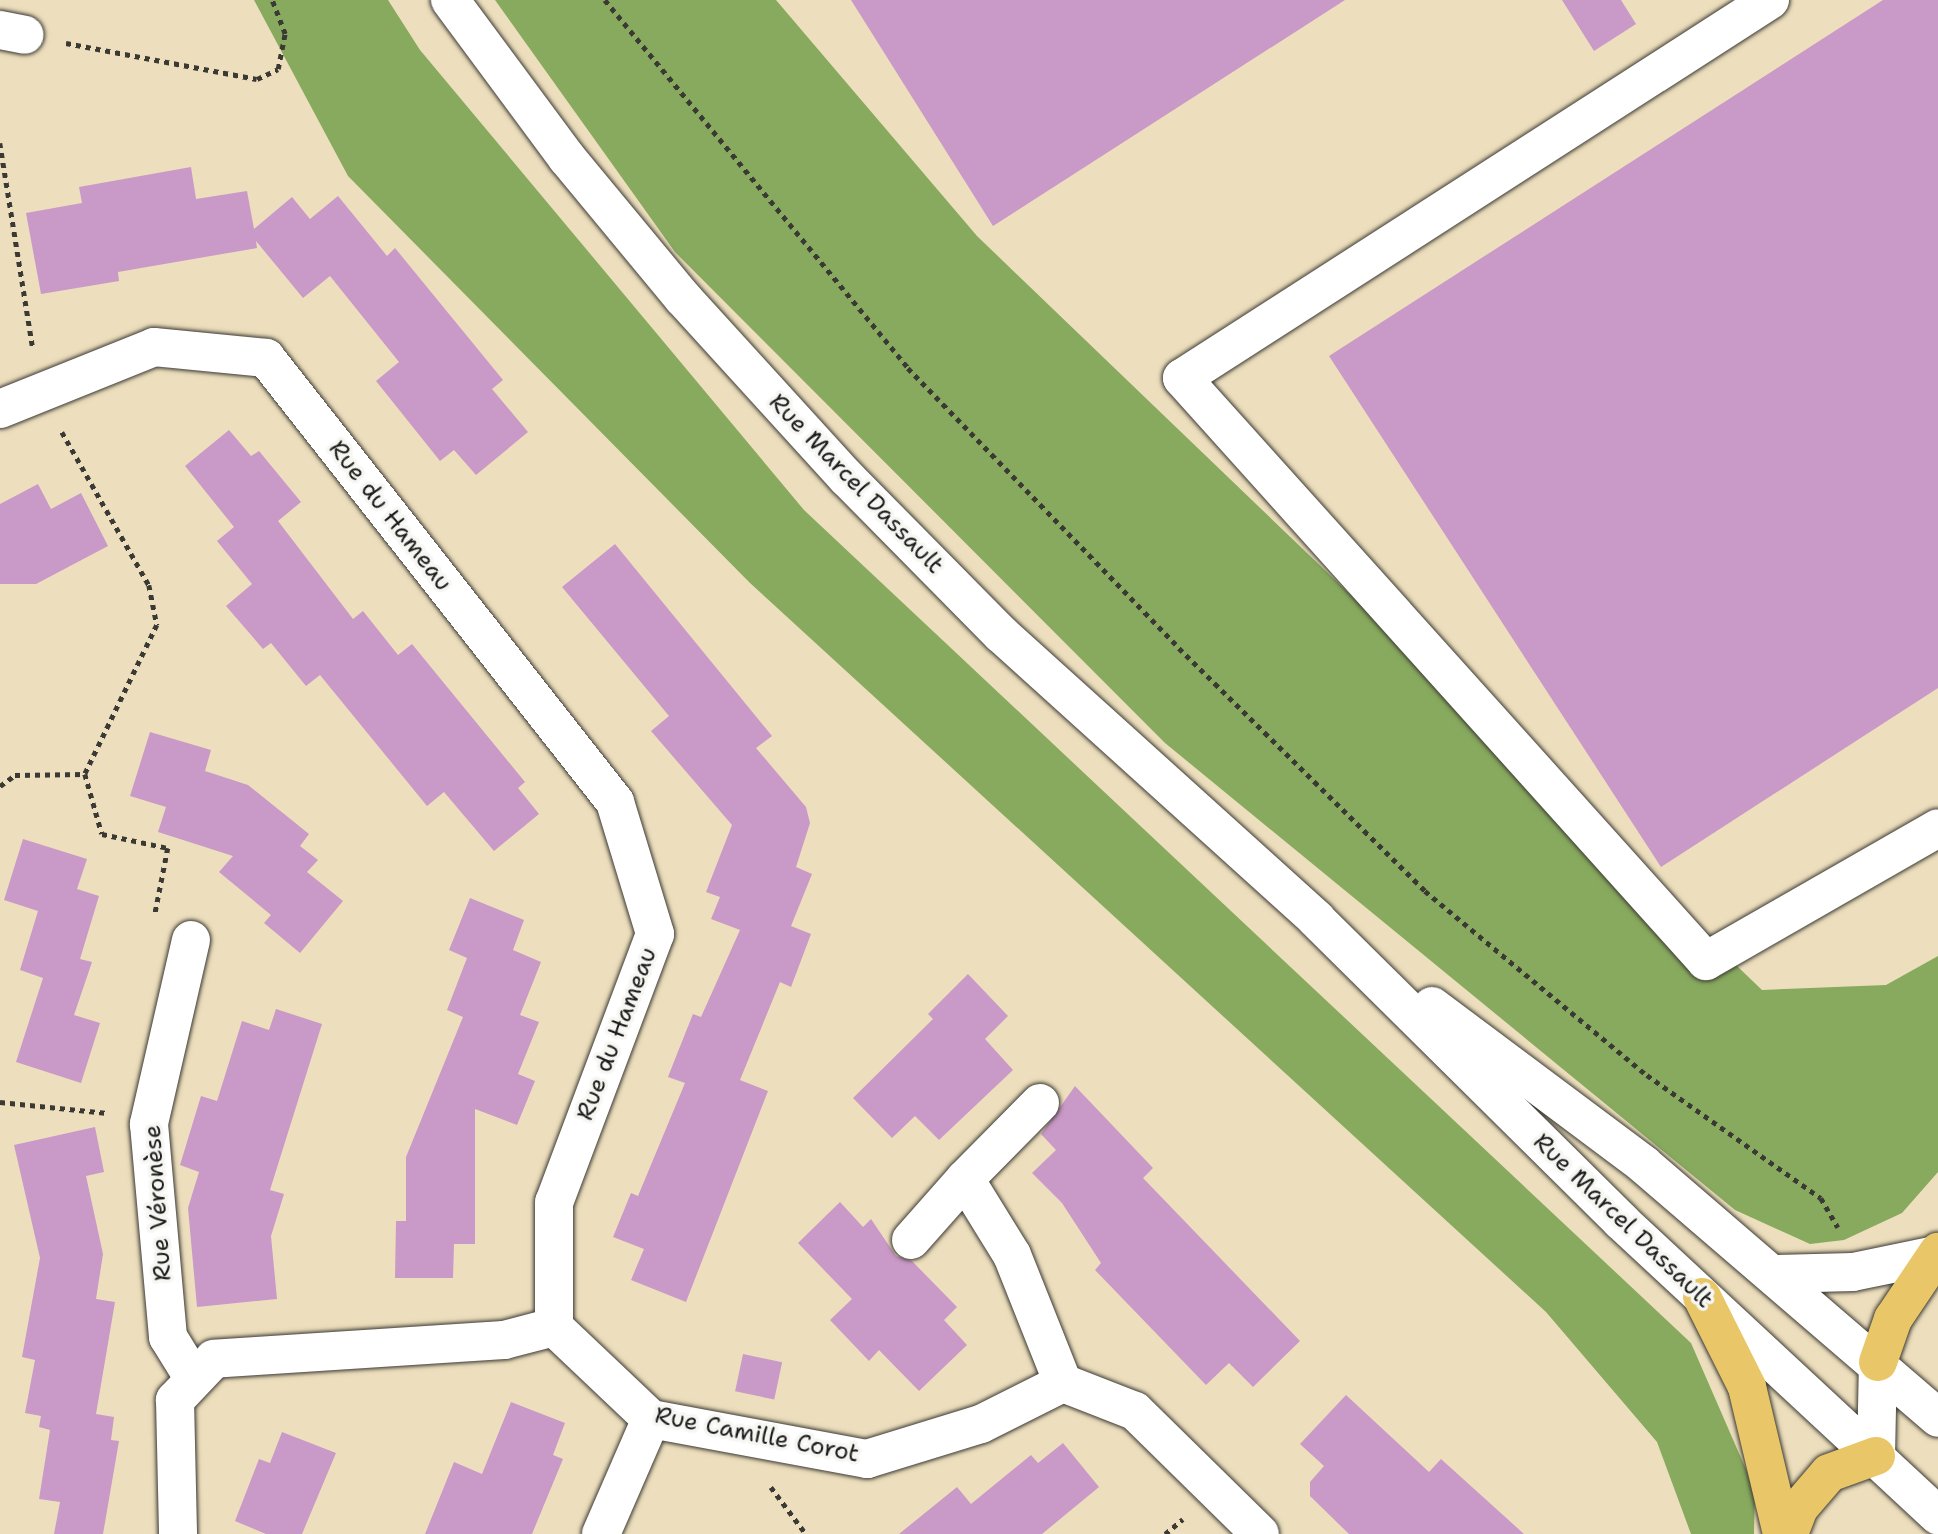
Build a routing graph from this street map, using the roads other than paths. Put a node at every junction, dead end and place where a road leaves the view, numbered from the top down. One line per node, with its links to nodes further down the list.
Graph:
1 (450, 0): 5 (street, Rue Marcel Dassault)
2 (1770, 0): 4 (street)
3 (0, 409): 13 (street, Rue du Hameau)
4 (1938, 828)
5 (1315, 919): 11 (street, Rue Marcel Dassault); 12 (street, Rue Marcel Dassault)
6 (191, 940): 15 (street, Rue Véronèse)
7 (1040, 1103): 8 (street)
8 (965, 1179): 9 (street); 16 (street)
9 (911, 1240)
10 (1937, 1253): 11 (street); 14 (highway)
11 (1777, 1274): 14 (street, Rue Marcel Dassault)
12 (1702, 1297): 19 (street, Rue Marcel Dassault); 24 (highway)
13 (554, 1326): 15 (street); 18 (street, Rue Camille Corot)
14 (1878, 1362): 17 (street, Rue Marcel Dassault); 19 (street)
15 (194, 1380): 21 (street)
16 (1063, 1383): 18 (street, Rue Camille Corot); 23 (street)
17 (1938, 1418)
18 (651, 1419): 22 (street)
19 (1876, 1456): 20 (street, Rue Marcel Dassault); 25 (highway)
20 (1938, 1516)
21 (178, 1534)
22 (601, 1534)
23 (1260, 1534)
24 (1783, 1534)
25 (1789, 1534)

